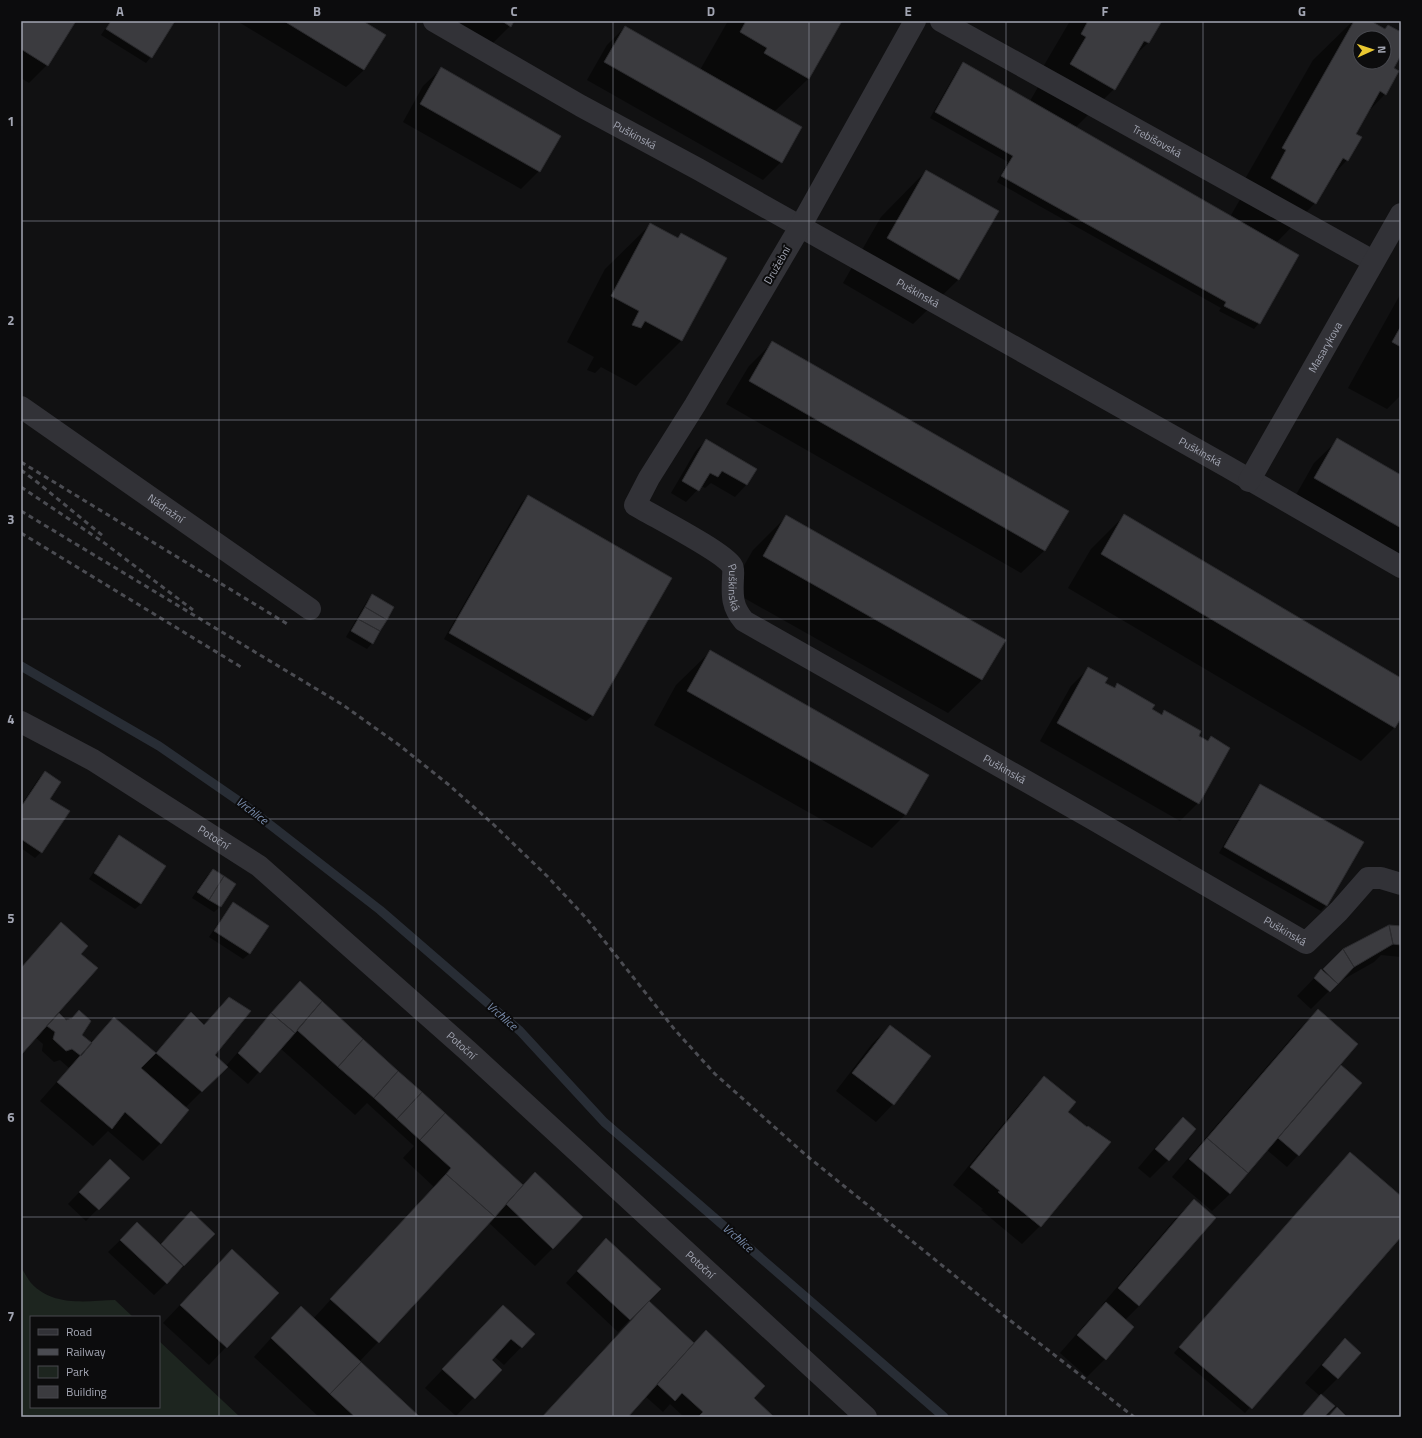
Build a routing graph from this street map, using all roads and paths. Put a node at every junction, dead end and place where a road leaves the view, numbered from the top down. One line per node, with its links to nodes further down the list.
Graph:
1 (434, 21): 5 (street, Puškinská)
2 (915, 21): 5 (street, Družební)
3 (941, 21): 6 (street, Trebišovská)
4 (1401, 214): 6 (street, Masarykova)
5 (800, 227): 8 (street, Puškinská); 9 (street, Družební)
6 (1373, 261): 8 (street, Masarykova)
7 (21, 408): 11 (street, Nádražní)
8 (1249, 481): 10 (street, Puškinská)
9 (635, 505): 13 (street, Puškinská)
10 (1401, 568)
11 (310, 609)
12 (21, 722): 14 (street, Potoční)
13 (1401, 884)
14 (866, 1417)

